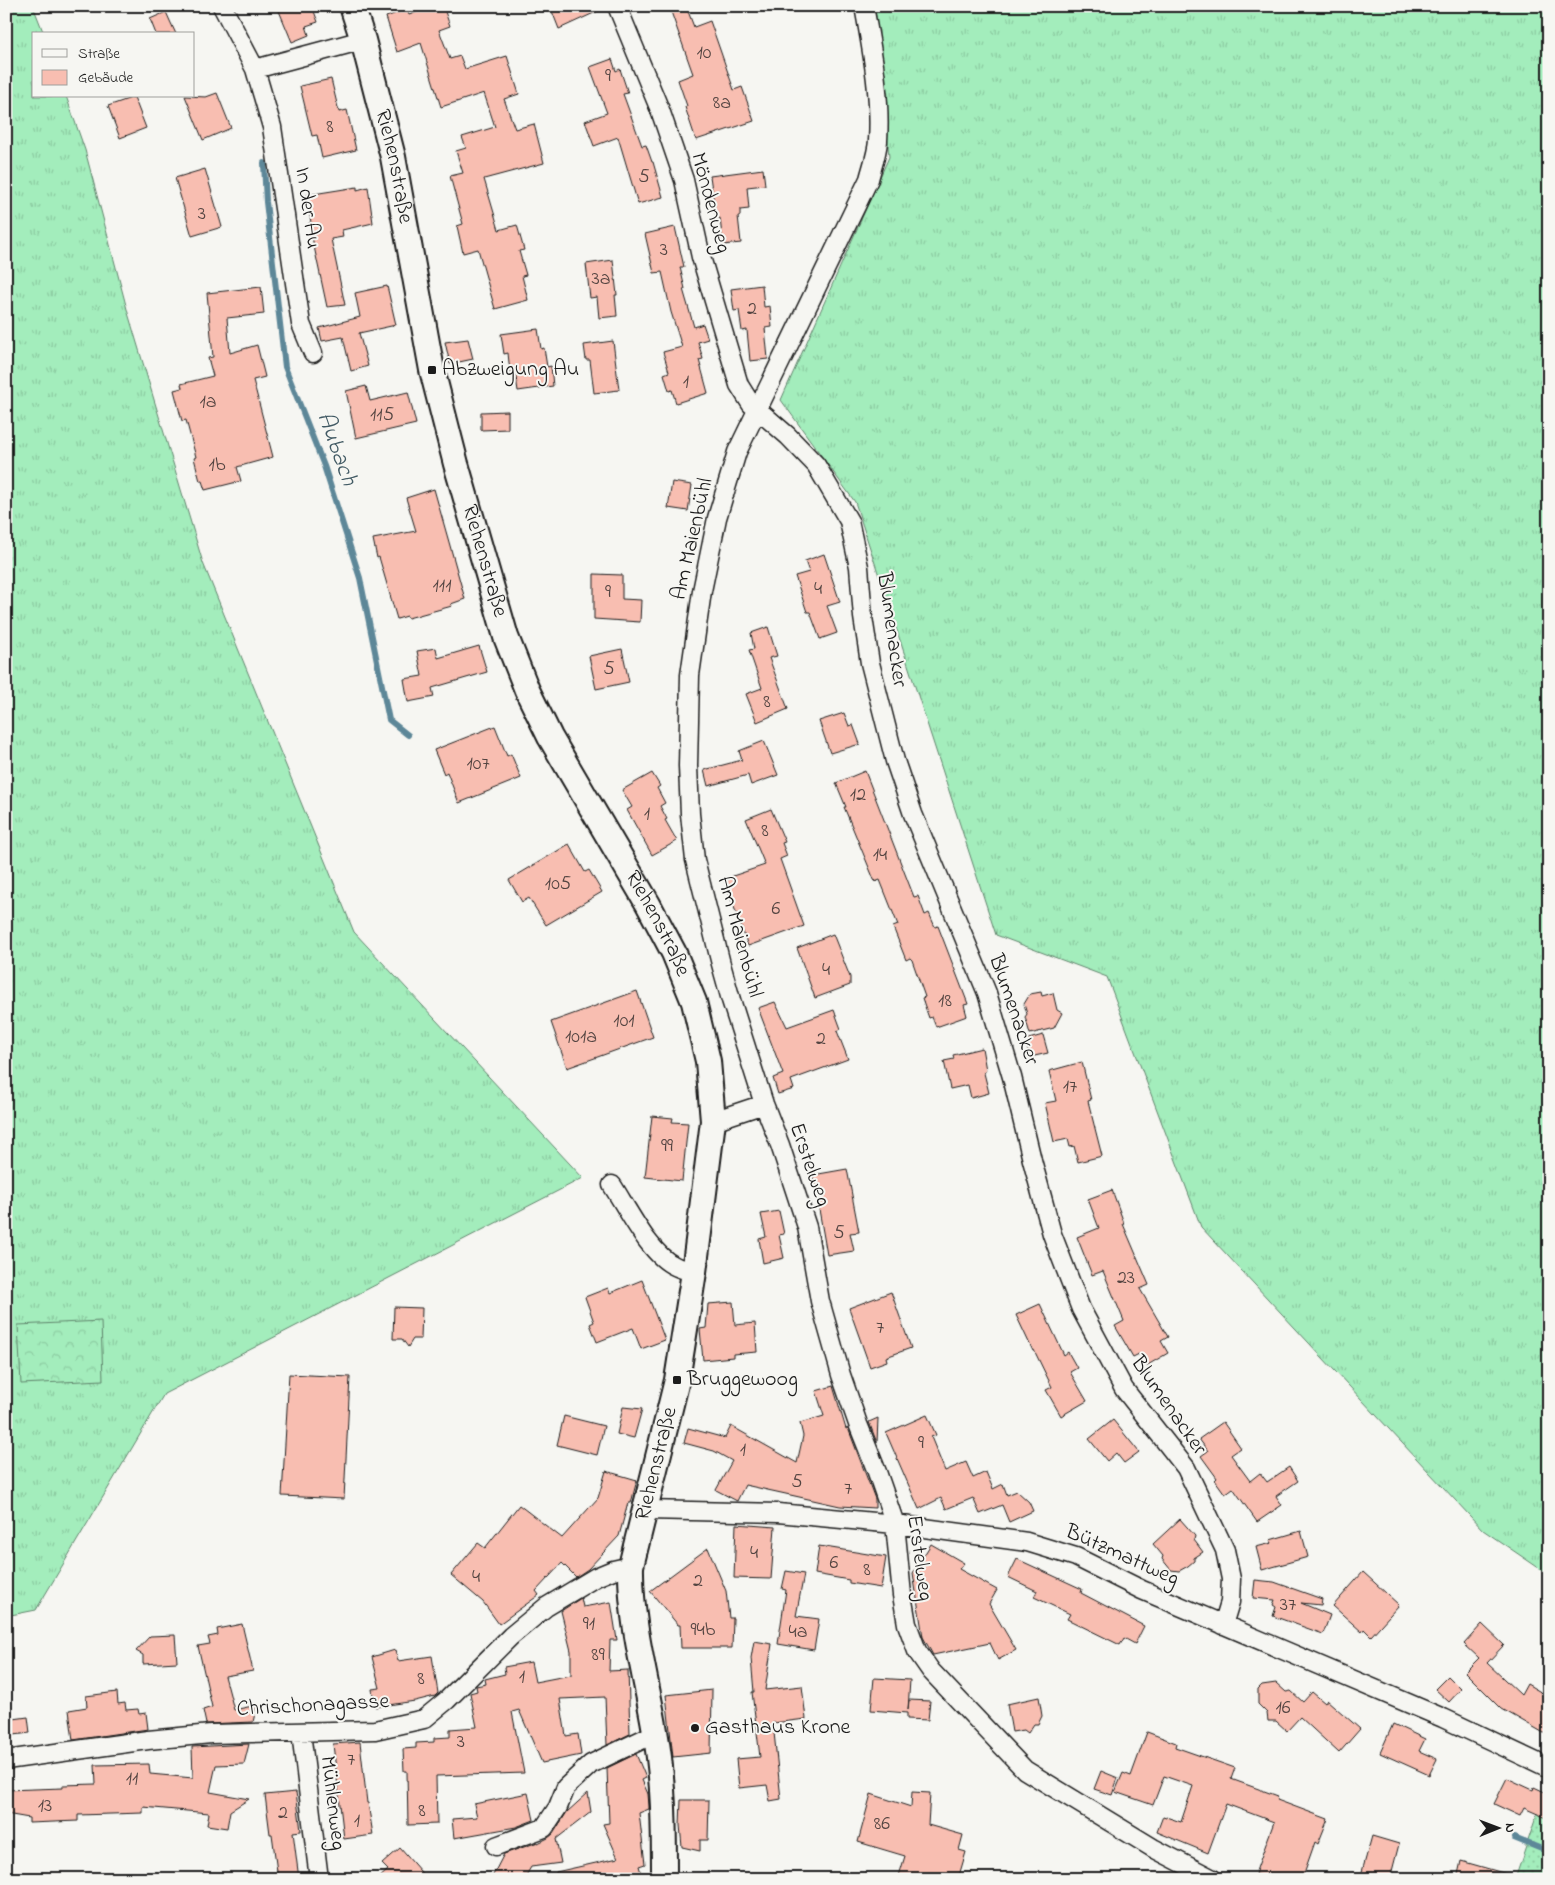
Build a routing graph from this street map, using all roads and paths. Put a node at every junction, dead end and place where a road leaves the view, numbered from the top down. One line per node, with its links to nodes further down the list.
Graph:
1 (222, 6): 6 (street, In der Au)
2 (352, 6): 5 (street, Riehenstraße)
3 (616, 6): 8 (street, Möndenweg)
4 (864, 6): 8 (street, Am Maienbühl)
5 (363, 40): 6 (street); 10 (street, Riehenstraße)
6 (255, 69): 7 (street, In der Au)
7 (313, 353)
8 (758, 410): 9 (street, Am Maienbühl); 16 (street, Blumenacker)
9 (764, 1104): 10 (street, Erstelweg); 14 (street, Erstelweg)
10 (713, 1121): 12 (street, Riehenstraße)
11 (612, 1185): 12 (street)
12 (694, 1272): 13 (street, Riehenstraße)
13 (646, 1510): 14 (street, Bützmattweg); 15 (street, Riehenstraße)
14 (895, 1524): 16 (street, Bützmattweg); 24 (street, Erstelweg)
15 (630, 1566): 17 (street, Chrischonagasse); 18 (street, Riehenstraße)
16 (1223, 1625): 20 (street, Bützmattweg)
17 (301, 1732): 19 (street, Chrischonagasse); 22 (street, Mühlenweg)
18 (656, 1733): 21 (street); 23 (street, Riehenstraße)
19 (6, 1760)
20 (1549, 1768)
21 (496, 1846)
22 (319, 1879)
23 (664, 1879)
24 (1213, 1879)

